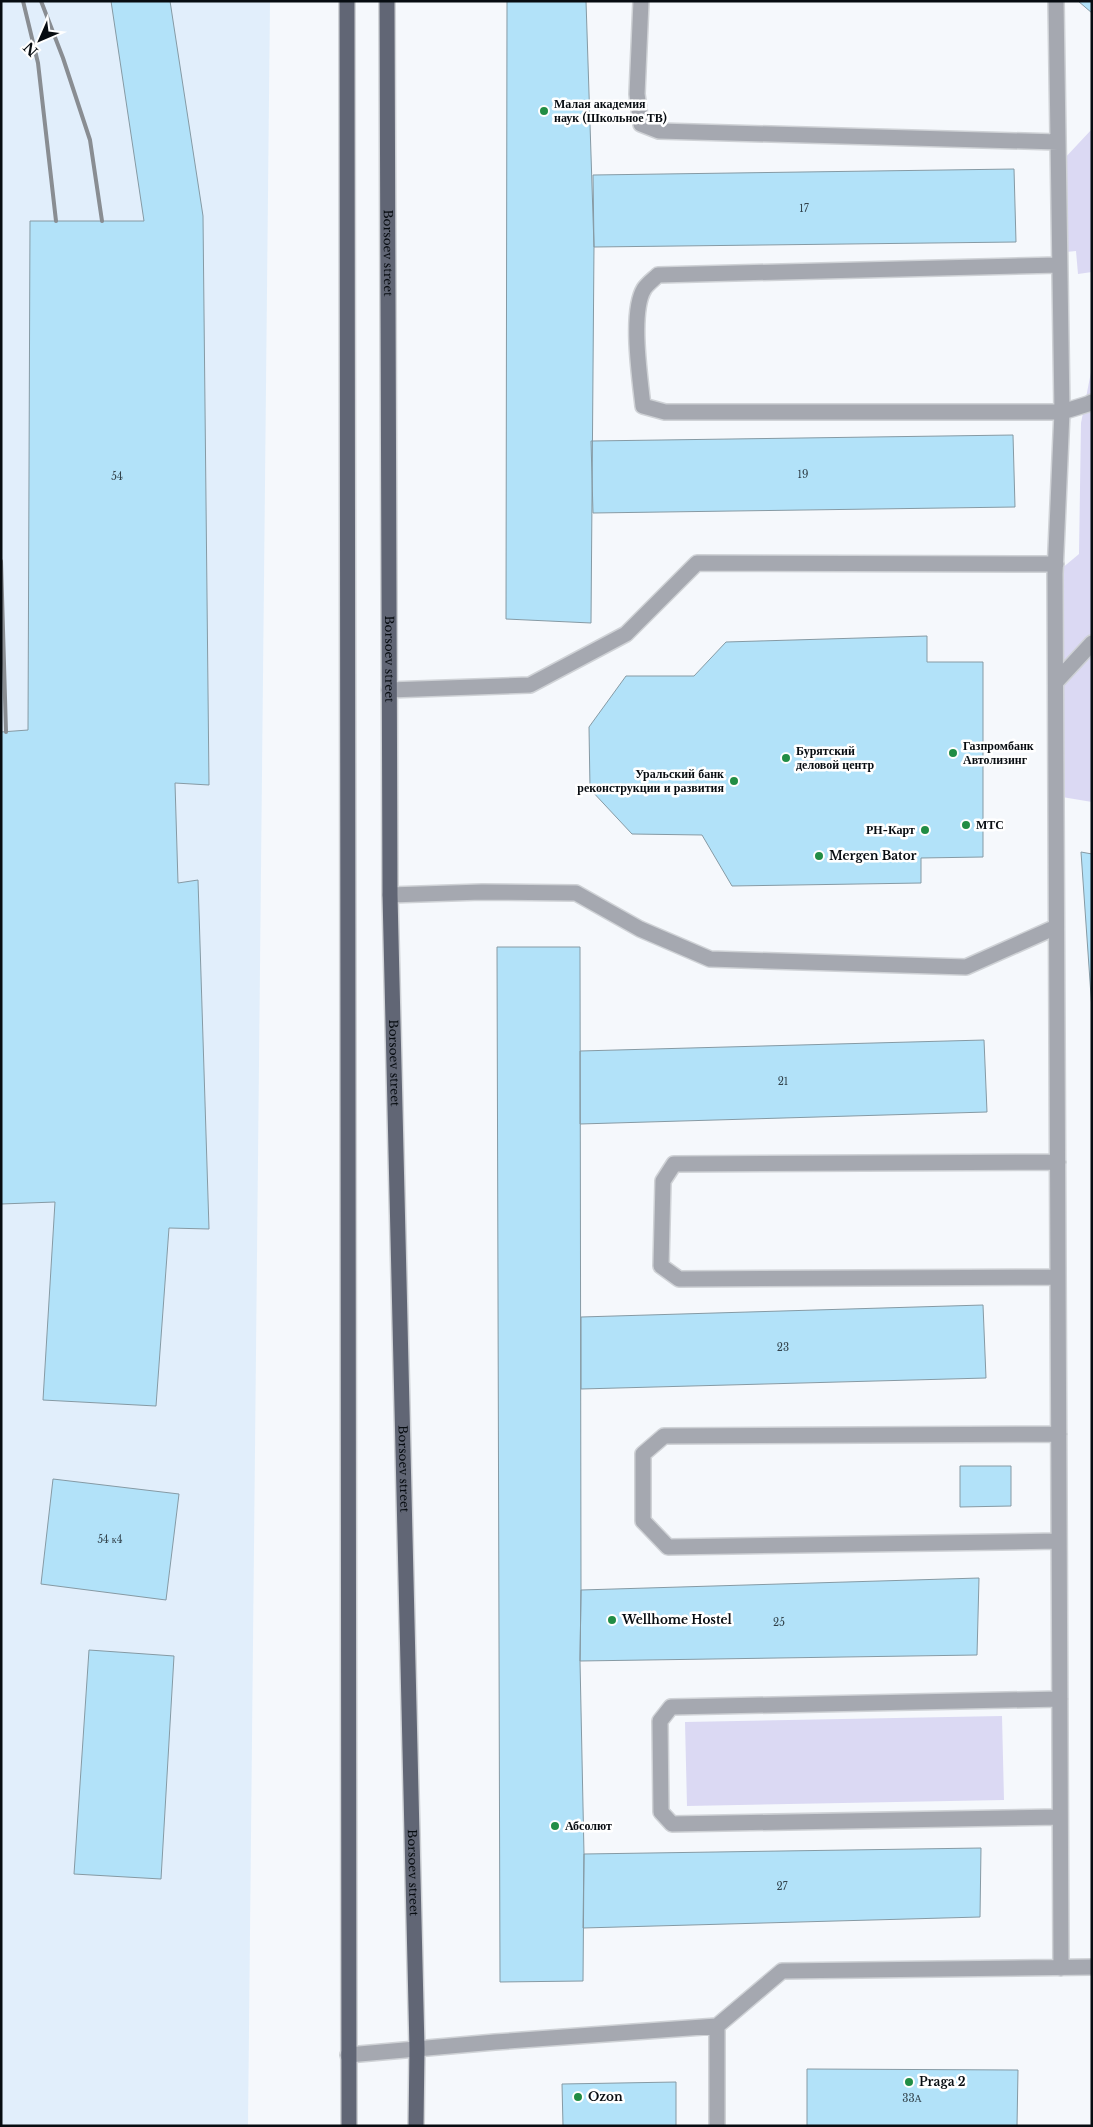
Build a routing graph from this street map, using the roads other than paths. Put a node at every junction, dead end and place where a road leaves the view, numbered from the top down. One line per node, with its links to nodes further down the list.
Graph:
1 (347, 1): 25 (main road)
2 (386, 1): 12 (main road, Borsoev street)
3 (641, 1): 5 (street)
4 (1056, 1): 5 (street)
5 (1058, 142): 6 (street)
6 (1060, 265): 8 (street); 8 (street)
7 (1090, 403): 8 (street)
8 (1062, 412): 9 (street)
9 (1056, 564): 11 (street); 12 (street)
10 (1092, 643): 11 (street)
11 (1056, 682): 14 (street)
12 (389, 690): 13 (main road, Borsoev street)
13 (390, 895): 14 (street); 24 (main road, Borsoev street)
14 (1056, 927): 15 (street)
15 (1058, 1162): 16 (street); 16 (street)
16 (1058, 1277): 17 (street)
17 (1059, 1434): 18 (street); 18 (street)
18 (1058, 1541): 19 (street)
19 (1060, 1699): 20 (street); 20 (street)
20 (1060, 1818): 22 (street)
21 (1092, 1967): 22 (street)
22 (1062, 1968): 23 (street)
23 (717, 2026): 24 (street); 28 (street)
24 (417, 2049): 25 (street); 27 (main road, Borsoev street)
25 (348, 2055): 26 (main road)
26 (349, 2126)
27 (416, 2126)
28 (717, 2126)

